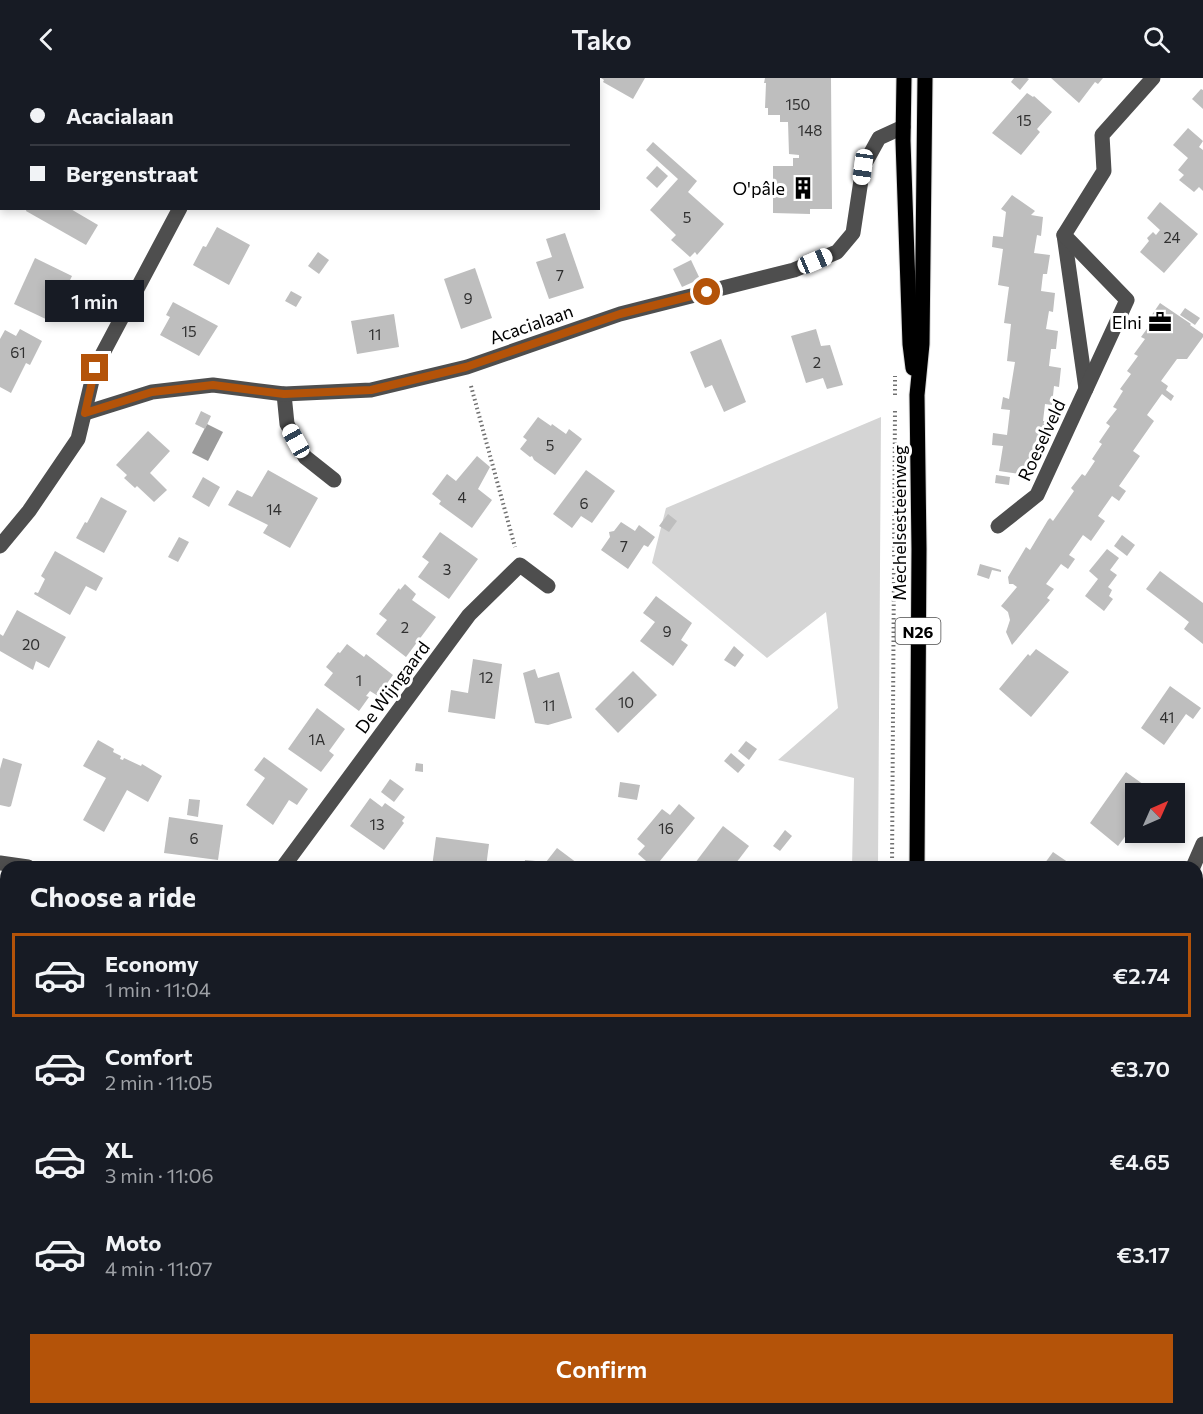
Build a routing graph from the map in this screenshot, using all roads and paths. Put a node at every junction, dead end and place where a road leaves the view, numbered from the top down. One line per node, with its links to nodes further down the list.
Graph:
1 (904, 78): 4 (main road, Mechelsesteenweg / N26)
2 (925, 78): 11 (main road, Mechelsesteenweg / N26)
3 (1153, 78): 6 (street)
4 (903, 127): 7 (street, Acacialaan); 11 (main road, Mechelsesteenweg / N26)
5 (179, 210): 12 (street)
6 (1064, 235): 9 (street, Roeselveld); 9 (street, Roeselveld)
7 (466, 367): 10 (street, Acacialaan); 16 (path)
8 (895, 368): 20 (path)
9 (1086, 390): 14 (street, Roeselveld)
10 (284, 394): 12 (street, Acacialaan); 13 (street)
11 (917, 395): 21 (main road, Mechelsesteenweg / N26)
12 (86, 407): 15 (street)
13 (334, 480)
14 (998, 526)
15 (0, 546)
16 (520, 565): 17 (street); 19 (street, De Wijngaard)
17 (548, 586)
18 (1203, 844): 22 (street)
19 (287, 861)
20 (892, 861)
21 (916, 861)
22 (1196, 861)

